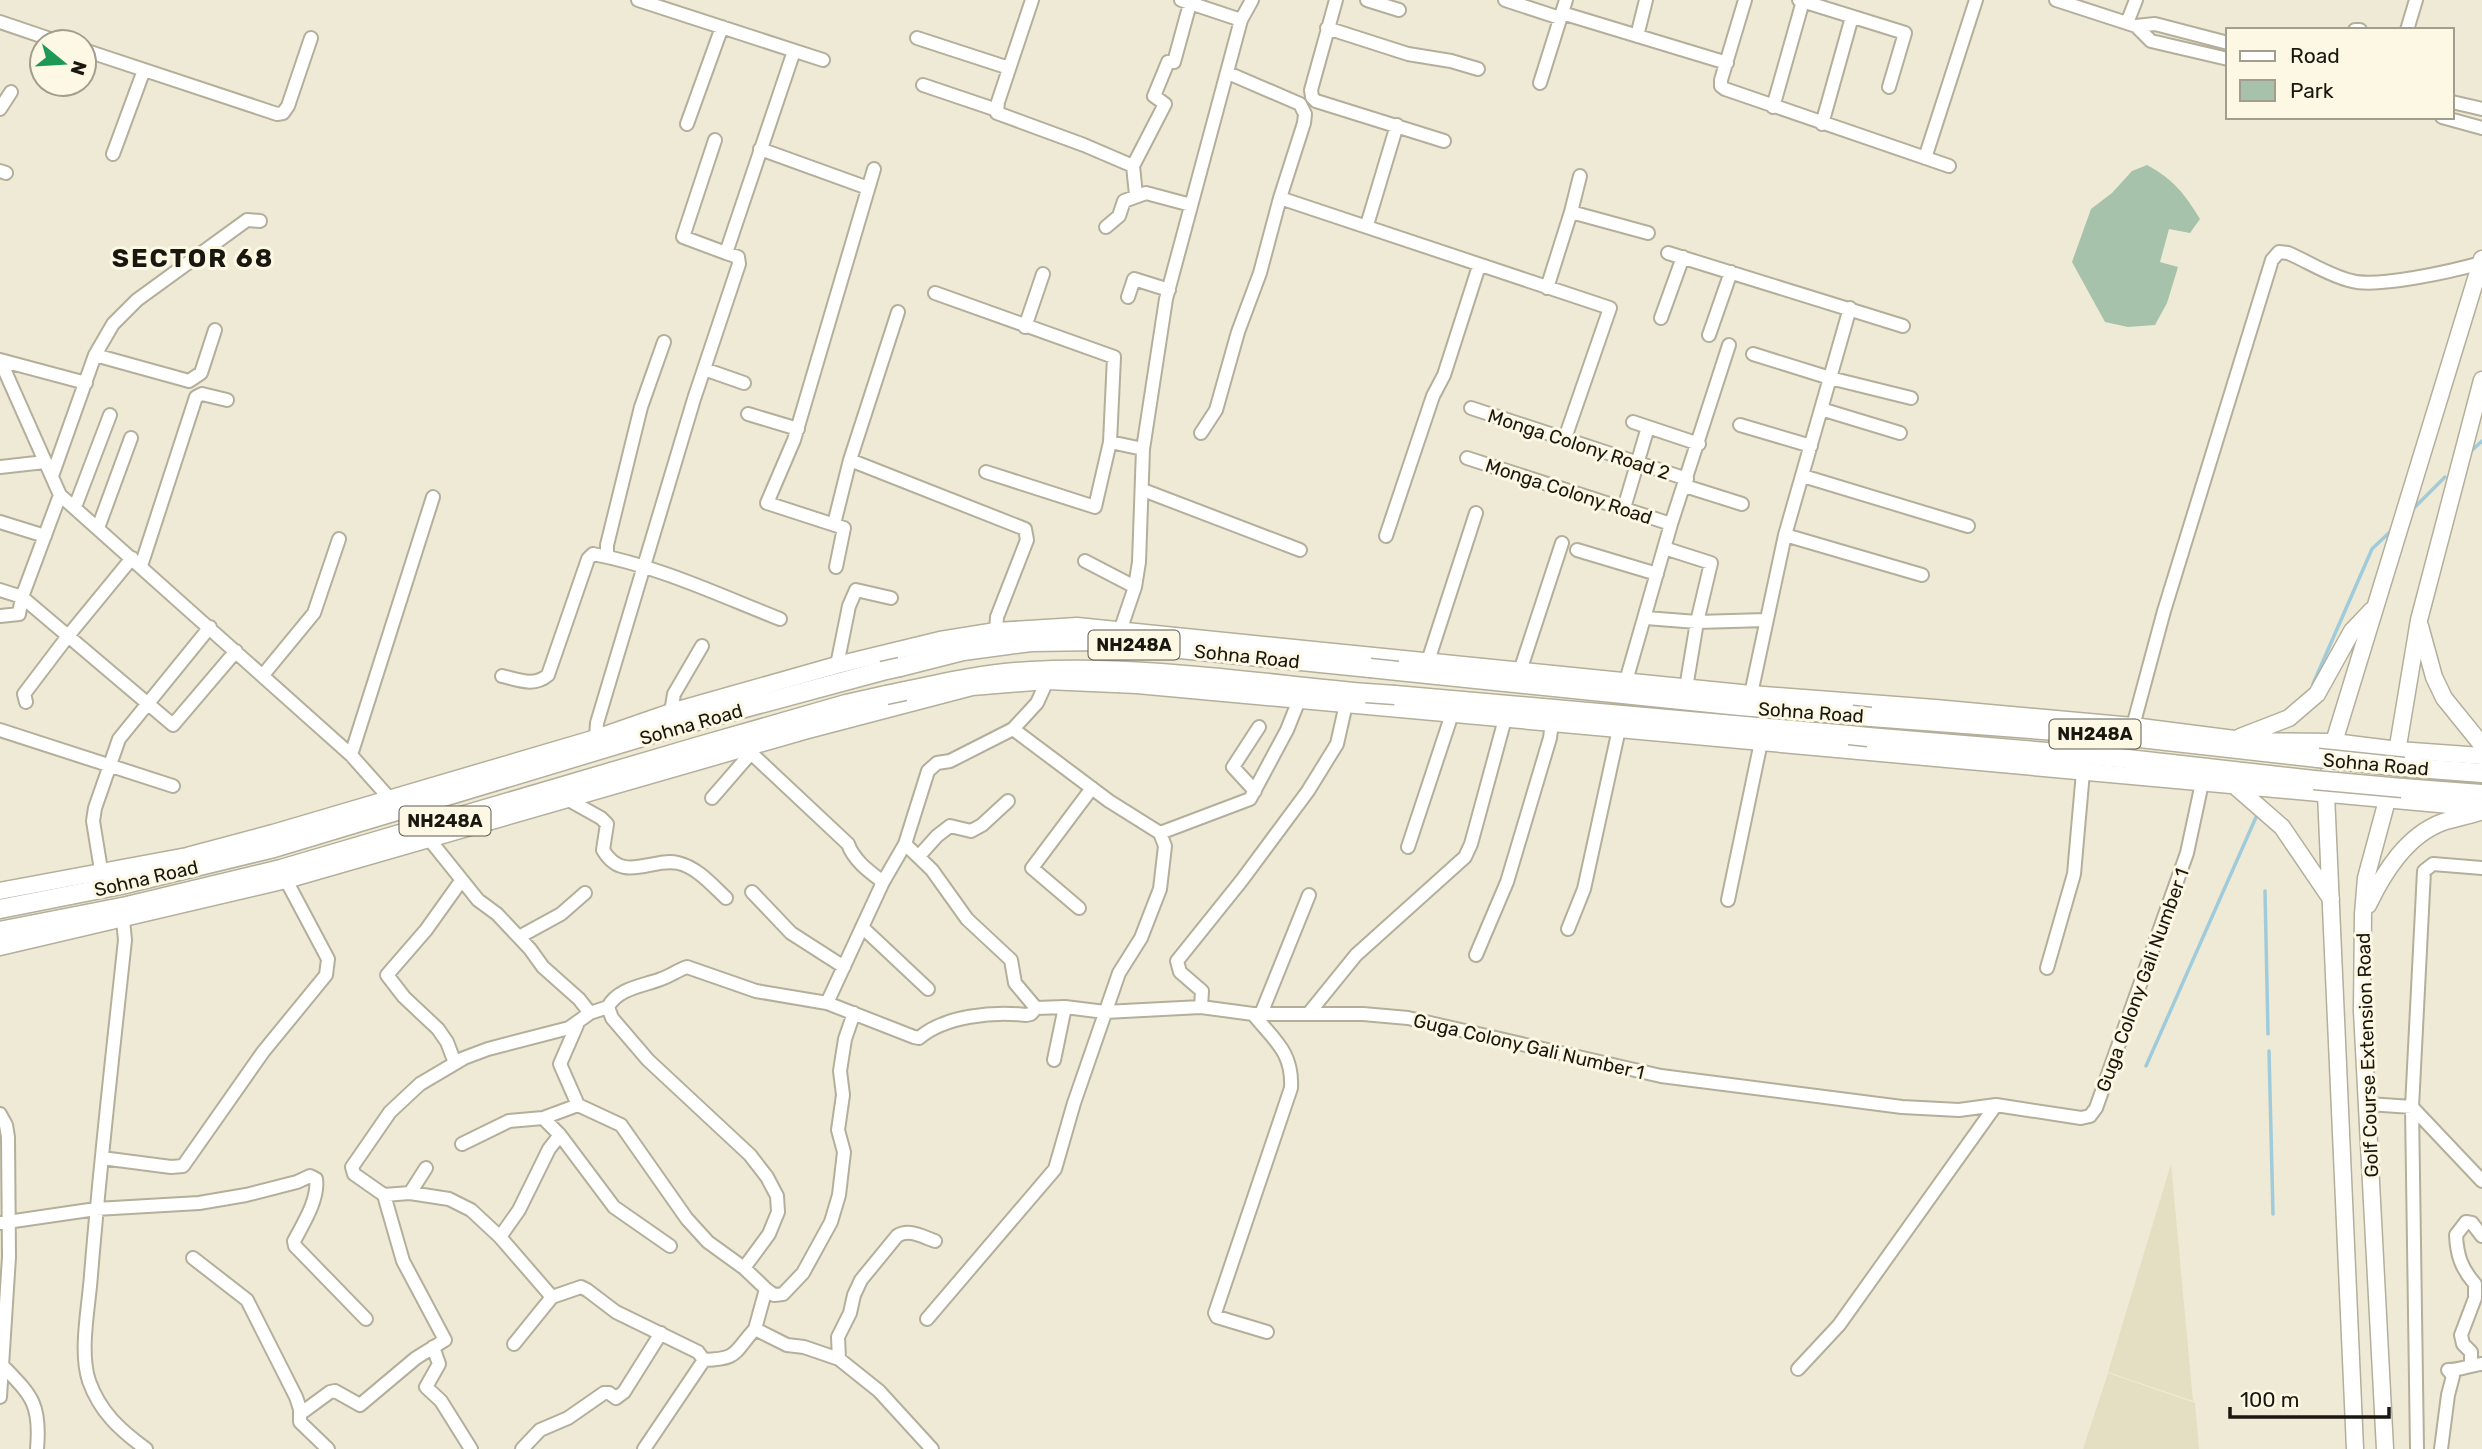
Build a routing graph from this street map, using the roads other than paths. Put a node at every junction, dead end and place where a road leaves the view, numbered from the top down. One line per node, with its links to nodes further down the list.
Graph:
1 (638, 0): 22 (street)
2 (1032, 0): 35 (street)
3 (1252, 0): 19 (street)
4 (1336, 0): 23 (street)
5 (1367, 0): 16 (street)
6 (1505, 0): 17 (street)
7 (1566, 0): 17 (street)
8 (1646, 0): 26 (street)
9 (1745, 0): 34 (street)
10 (1976, 0): 57 (street)
11 (2056, 0): 21 (street)
12 (2136, 0): 21 (street)
13 (2416, 0): 24 (street)
14 (1187, 1): 19 (street); 58 (street)
15 (1801, 1): 18 (street); 44 (street)
16 (1399, 10)
17 (1561, 16): 26 (street); 39 (street)
18 (1852, 17): 41 (street); 50 (street)
19 (1241, 20): 38 (street)
20 (0, 22): 25 (street)
21 (2132, 25): 29 (street); 32 (street)
22 (722, 27): 30 (street); 49 (street)
23 (1327, 27): 36 (street); 51 (street)
24 (2408, 28)
25 (28, 31)
26 (1637, 36): 34 (street)
27 (311, 38): 37 (street)
28 (917, 38): 35 (street)
29 (2226, 42)
30 (794, 51): 33 (street); 55 (street)
31 (98, 55): 37 (street)
32 (2226, 59)
33 (823, 60)
34 (1727, 64): 44 (street)
35 (1009, 68): 47 (street)
36 (1478, 69)
37 (144, 70): 56 (street)
38 (1228, 73): 64 (street); 65 (street)
39 (1540, 83)
40 (923, 85): 47 (street)
41 (1889, 87)
42 (11, 92): 45 (street)
43 (2454, 102): 46 (street)
44 (1773, 107): 50 (street)
45 (0, 108)
46 (2482, 109)
47 (997, 110): 58 (street)
48 (2449, 119): 52 (street)
49 (687, 124)
50 (1822, 124): 57 (street)
51 (1397, 125): 54 (street); 68 (street)
52 (2482, 128)
53 (715, 140): 71 (street)
54 (1444, 141)
55 (761, 149): 62 (street); 71 (street)
56 (113, 154)
57 (1924, 158): 59 (street)
58 (1133, 166): 63 (street)
59 (1949, 166)
60 (874, 169): 62 (street)
61 (1580, 176): 66 (street)
62 (868, 188): 108 (street)
63 (1136, 195): 65 (street); 69 (street)
64 (1280, 198): 68 (street); 109 (street)
65 (1191, 205): 79 (street)
66 (1571, 212): 70 (street); 78 (street)
67 (260, 221): 92 (street)
68 (1367, 225): 75 (street)
69 (1106, 226)
70 (1648, 233)
71 (726, 253): 94 (street)
72 (1668, 253): 73 (street)
73 (1683, 257): 76 (street); 84 (street)
74 (2481, 261): 157 (main road, Golf Course Extension Road); 192 (street)
75 (1479, 266): 78 (street); 139 (street)
76 (1731, 272): 82 (street); 88 (street)
77 (1043, 274): 86 (street)
78 (1547, 288): 112 (street)
79 (1169, 290): 81 (street); 116 (street)
80 (935, 293): 86 (street)
81 (1128, 297)
82 (1850, 308): 85 (street); 95 (street)
83 (898, 312): 118 (street)
84 (1661, 318)
85 (1903, 326)
86 (1025, 327): 113 (street)
87 (215, 330): 92 (street)
88 (1709, 335)
89 (664, 342): 146 (street)
90 (1729, 345): 114 (street, Monga Colony Road)
91 (1752, 354): 95 (street)
92 (95, 355): 97 (street)
93 (0, 360): 97 (street); 119 (street)
94 (704, 369): 98 (street); 149 (street)
95 (1830, 378): 99 (street); 102 (street)
96 (2482, 380): 162 (main road, Golf Course Extension Road)
97 (86, 383): 123 (street)
98 (744, 383)
99 (1910, 398)
100 (227, 400): 148 (street)
101 (1471, 408): 112 (street, Monga Colony Road 2)
102 (1821, 409): 110 (street); 115 (street)
103 (748, 414): 108 (street)
104 (110, 415): 130 (street)
105 (1633, 422): 107 (street)
106 (1741, 425): 115 (street)
107 (1648, 427): 114 (street); 120 (street)
108 (797, 429): 134 (street)
109 (1200, 433)
110 (1900, 433)
111 (131, 438): 137 (street)
112 (1564, 438): 120 (street, Monga Colony Road 2)
113 (1110, 442): 116 (street); 122 (street)
114 (1699, 444): 125 (street, Monga Colony Road)
115 (1811, 446): 124 (street)
116 (1143, 449): 126 (street)
117 (1467, 458): 131 (street, Monga Colony Road)
118 (849, 460): 134 (street); 165 (street)
119 (45, 462): 121 (street); 123 (street)
120 (1638, 462): 125 (street, Monga Colony Road 2); 131 (street)
121 (0, 467)
122 (986, 472)
123 (52, 476): 127 (street)
124 (1803, 476): 136 (street); 138 (street)
125 (1686, 483): 129 (street, Monga Colony Road 2); 135 (street, Monga Colony Road)
126 (1143, 490): 145 (street); 153 (street)
127 (60, 495): 130 (street); 140 (street)
128 (433, 497): 204 (street)
129 (1742, 504)
130 (75, 508): 137 (street)
131 (1625, 508): 135 (street, Monga Colony Road)
132 (1476, 513): 172 (street)
133 (0, 522): 140 (street)
134 (834, 524): 150 (street)
135 (1671, 524): 143 (street, Monga Colony Road)
136 (1968, 526)
137 (98, 528): 148 (street)
138 (1785, 535): 152 (street); 161 (street)
139 (1386, 536)
140 (45, 537): 155 (street)
141 (339, 538): 175 (street)
142 (1562, 543): 174 (street)
143 (1664, 548): 151 (street, Monga Colony Road); 163 (street)
144 (1577, 550): 151 (street)
145 (1300, 551)
146 (607, 556): 149 (street); 176 (street)
147 (1084, 561): 153 (street)
148 (137, 562): 164 (street); 167 (street)
149 (642, 567): 160 (street); 197 (street)
150 (836, 567)
151 (1657, 574): 159 (street, Monga Colony Road)
152 (1922, 575)
153 (1135, 587): 166 (street)
154 (0, 590): 155 (street)
155 (22, 597): 158 (street); 167 (street)
156 (891, 597): 173 (street)
157 (2374, 608): 198 (main road); 200 (main road, Golf Course Extension Road)
158 (0, 616)
159 (1646, 618): 163 (street); 178 (street, Monga Colony Road)
160 (780, 619)
161 (1766, 620): 163 (street); 180 (street)
162 (2419, 620): 201 (main road); 206 (main road, Golf Course Extension Road)
163 (1696, 622): 179 (street)
164 (210, 627): 169 (street); 184 (street)
165 (996, 631): 166 (main road); 170 (main road)
166 (1120, 631): 171 (main road)
167 (68, 636): 183 (street); 184 (street)
168 (702, 646): 188 (street)
169 (236, 651): 175 (street); 184 (street)
170 (888, 653): 173 (main road); 181 (main road)
171 (1385, 657): 172 (main road); 186 (main road)
172 (1428, 661): 174 (main road)
173 (837, 665): 188 (main road)
174 (1520, 671): 178 (main road)
175 (263, 675): 204 (street)
176 (502, 676)
177 (1047, 681): 181 (main road); 182 (main road); 194 (street)
178 (1626, 681): 179 (main road)
179 (1686, 688): 180 (main road)
180 (1751, 694): 187 (main road)
181 (896, 696): 202 (main road); 213 (highway, Sohna Road / NH248A, bridge); 246 (highway, Sohna Road / NH248A)
182 (1299, 700): 185 (main road); 215 (street)
183 (26, 702)
184 (147, 704): 207 (street)
185 (1346, 704): 186 (main road); 256 (street)
186 (1380, 707): 189 (main road)
187 (1863, 711): 192 (main road); 203 (main road); 206 (highway, Sohna Road / NH248A, bridge); 241 (highway, Sohna Road / NH248A, bridge)
188 (671, 712): 197 (main road)
189 (1452, 714): 190 (main road); 226 (street)
190 (1505, 719): 191 (main road); 261 (street)
191 (1552, 723): 195 (main road); 249 (street)
192 (2133, 726): 198 (main road)
193 (1258, 727): 215 (street)
194 (1013, 729): 214 (street); 225 (street)
195 (1619, 729): 199 (main road); 245 (street)
196 (0, 730): 207 (street)
197 (596, 738): 220 (main road)
198 (2236, 739): 200 (main road)
199 (1761, 742): 203 (main road); 239 (street)
200 (2334, 742): 206 (main road); 213 (main road, Golf Course Extension Road)
201 (2482, 745)
202 (750, 750): 218 (street); 219 (main road); 232 (street)
203 (1856, 752): 208 (main road)
204 (351, 755): 220 (street)
205 (2482, 756): 206 (main road)
206 (2401, 759): 209 (highway, Sohna Road / NH248A); 216 (main road, Golf Course Extension Road)
207 (110, 765): 211 (street); 229 (street)
208 (2083, 772): 210 (main road); 251 (street)
209 (2482, 772)
210 (2202, 783): 212 (main road); 268 (street, Guga Colony Gali Number 1)
211 (173, 786)
212 (2235, 786): 213 (main road); 238 (main road)
213 (2320, 787): 216 (highway, Sohna Road / NH248A, bridge); 238 (main road, Golf Course Extension Road)
214 (1092, 788): 223 (street); 240 (street)
215 (1255, 791): 223 (street)
216 (2395, 794): 217 (highway, Sohna Road / NH248A); 222 (main road); 242 (main road, Golf Course Extension Road)
217 (2482, 794)
218 (712, 798)
219 (567, 799): 224 (main road); 237 (street)
220 (391, 800): 229 (main road)
221 (1009, 801): 227 (street)
222 (2482, 810): 242 (main road)
223 (1160, 833): 258 (street)
224 (429, 839): 230 (main road); 231 (street)
225 (905, 844): 227 (street); 232 (street)
226 (1408, 847)
227 (919, 856): 257 (street)
228 (2482, 868): 269 (street)
229 (101, 870): 233 (main road)
230 (286, 880): 243 (main road); 274 (street)
231 (461, 881): 247 (street); 265 (street)
232 (883, 882): 244 (street)
233 (0, 891)
234 (752, 891): 250 (street)
235 (585, 893): 247 (street)
236 (1309, 895): 262 (street)
237 (726, 898)
238 (2330, 899): 310 (main road, Golf Course Extension Road)
239 (1728, 900)
240 (1079, 908)
241 (0, 909)
242 (2363, 914): 266 (main road, Golf Course Extension Road)
243 (123, 920): 248 (main road); 274 (street)
244 (862, 927): 250 (street); 252 (street)
245 (1568, 929)
246 (0, 930)
247 (519, 937): 259 (street)
248 (0, 947)
249 (1476, 955)
250 (844, 967): 253 (street)
251 (2047, 968)
252 (928, 989)
253 (827, 1003): 254 (street, Guga Colony Gali Number 1); 260 (street, Guga Colony Gali Number 1)
254 (608, 1007): 259 (street, Guga Colony Gali Number 1); 286 (street)
255 (1065, 1007): 257 (street, Guga Colony Gali Number 1); 258 (street, Guga Colony Gali Number 1); 264 (street)
256 (1201, 1007): 258 (street, Guga Colony Gali Number 1); 262 (street, Guga Colony Gali Number 1)
257 (1036, 1008): 260 (street, Guga Colony Gali Number 1)
258 (1105, 1012): 290 (street)
259 (590, 1013): 263 (street)
260 (854, 1013): 287 (street)
261 (1309, 1013): 262 (street, Guga Colony Gali Number 1); 268 (street, Guga Colony Gali Number 1)
262 (1257, 1014): 292 (street)
263 (577, 1024): 265 (street); 267 (street)
264 (1054, 1060)
265 (455, 1063): 278 (street)
266 (2368, 1104): 269 (street); 311 (main road, Golf Course Extension Road)
267 (578, 1105): 271 (street); 286 (street)
268 (1996, 1105): 300 (street)
269 (2412, 1107): 276 (street); 312 (street)
270 (0, 1114): 280 (street)
271 (543, 1118): 272 (street); 273 (street)
272 (560, 1135): 282 (street); 284 (street)
273 (462, 1144)
274 (102, 1158): 279 (street)
275 (426, 1168): 277 (street)
276 (2482, 1181)
277 (410, 1193): 278 (street); 282 (street)
278 (384, 1195): 295 (street)
279 (96, 1209): 280 (street); 289 (street); 305 (street)
280 (4, 1222): 299 (street)
281 (2482, 1236): 298 (street)
282 (500, 1237): 288 (street)
283 (935, 1241): 296 (street)
284 (670, 1246)
285 (193, 1258): 302 (street)
286 (744, 1268): 287 (street)
287 (767, 1290): 291 (street)
288 (552, 1297): 293 (street); 294 (street)
289 (366, 1319)
290 (927, 1319)
291 (754, 1329): 296 (street); 297 (street)
292 (1267, 1332)
293 (661, 1334): 297 (street); 308 (street)
294 (514, 1344)
295 (433, 1347): 302 (street); 307 (street)
296 (838, 1359): 309 (street)
297 (704, 1360): 303 (street)
298 (2476, 1363): 313 (street)
299 (2, 1365): 301 (street); 304 (street)
300 (1798, 1368)
301 (0, 1397)
302 (300, 1414): 306 (street)
303 (650, 1447)
304 (37, 1449)
305 (146, 1449)
306 (328, 1449)
307 (471, 1449)
308 (522, 1449)
309 (932, 1449)
310 (2355, 1449)
311 (2385, 1449)
312 (2417, 1449)
313 (2441, 1449)

